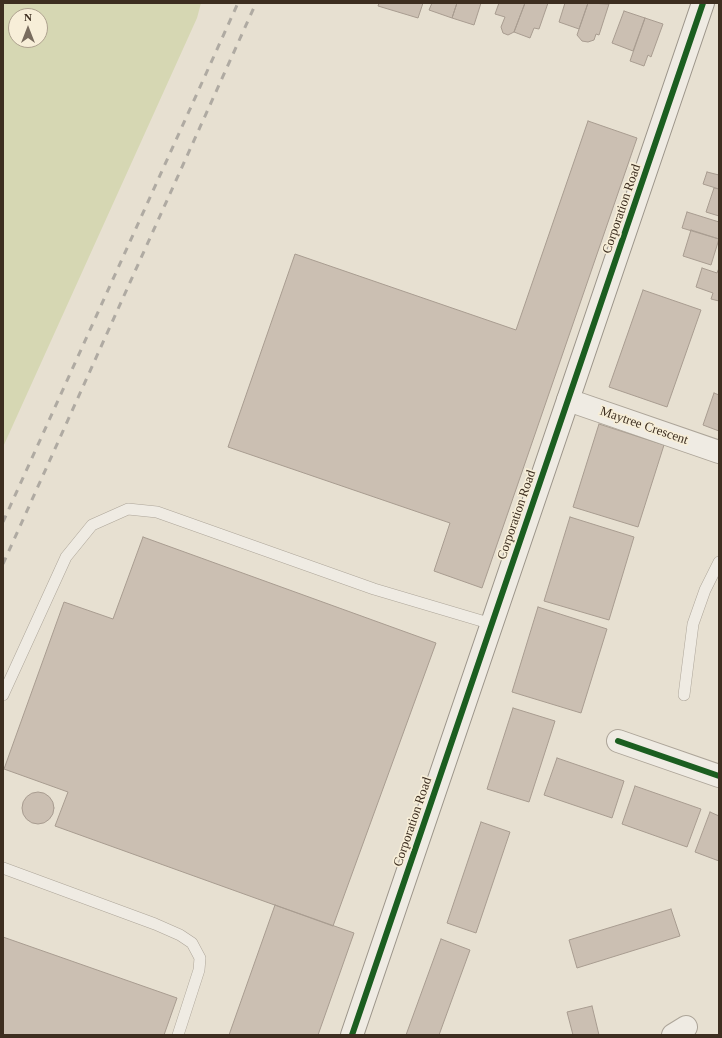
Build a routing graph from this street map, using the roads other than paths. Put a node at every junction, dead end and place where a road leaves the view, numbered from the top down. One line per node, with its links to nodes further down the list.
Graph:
1 (703, 3): 2 (street, Corporation Road)
2 (568, 400): 3 (street, Maytree Crescent); 5 (street, Corporation Road)
3 (719, 452)
4 (719, 562): 7 (lane)
5 (492, 624): 6 (lane); 12 (street, Corporation Road)
6 (3, 695)
7 (684, 695)
8 (618, 741): 9 (street)
9 (719, 776)
10 (3, 868): 11 (lane)
11 (178, 1035)
12 (352, 1035)

